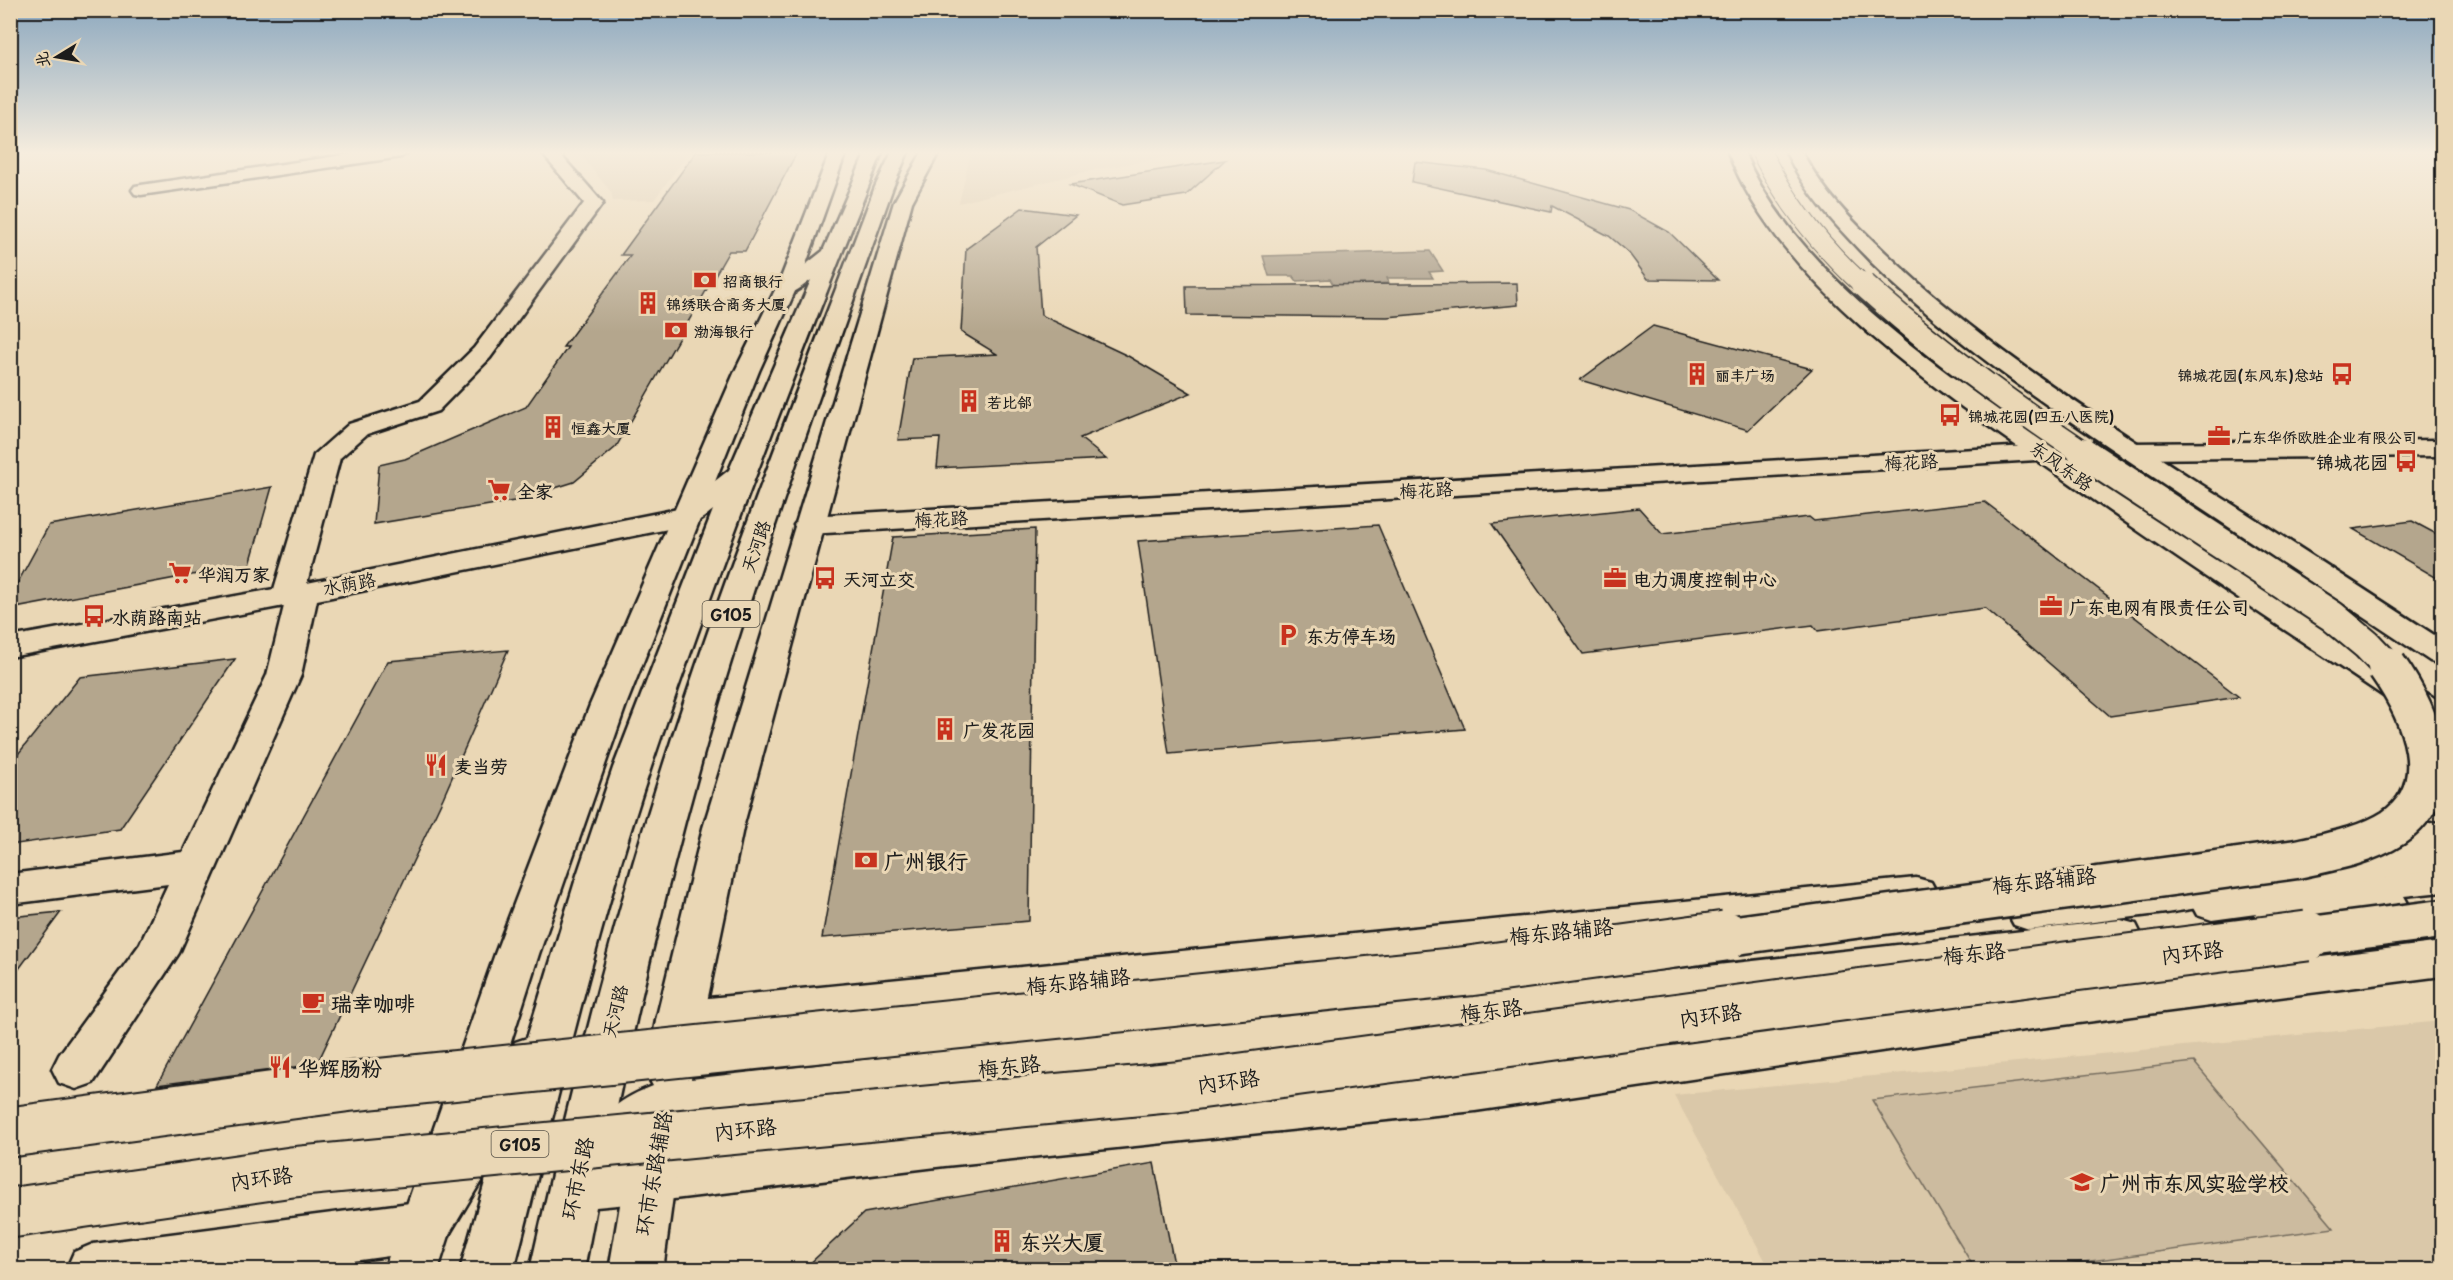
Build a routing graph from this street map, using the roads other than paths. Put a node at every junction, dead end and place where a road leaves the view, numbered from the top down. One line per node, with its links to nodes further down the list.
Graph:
1 (587, 212): 17 (main road)
2 (816, 212): 10 (main road)
3 (849, 212): 9 (main road, G105)
4 (875, 212): 33 (main road, 天河路 / G105)
5 (900, 212): 16 (main road, 环市东路辅路)
6 (1766, 212): 13 (main road, 东风东路)
7 (1798, 212): 29 (main road, bridge)
8 (1835, 212): 12 (main road)
9 (831, 255): 10 (main road); 14 (main road, G105)
10 (787, 288): 15 (main road)
11 (2442, 448): 12 (main road)
12 (2131, 451): 19 (main road)
13 (2044, 453): 16 (main road, 梅花路); 20 (main road, 东风东路)
14 (741, 474): 15 (main road); 30 (main road, G105)
15 (688, 516): 17 (main road, 水荫路); 39 (main road)
16 (808, 525): 31 (main road, 环市东路辅路)
17 (296, 594): 18 (main road, 水荫路); 23 (main road)
18 (16, 653)
19 (2442, 654)
20 (2442, 719)
21 (2442, 836): 31 (main road, 梅东路辅路)
22 (2442, 855): 29 (main road, bridge)
23 (198, 865): 25 (main road); 32 (main road)
24 (2442, 877): 34 (main road, 梅东路)
25 (10, 889)
26 (2442, 902): 34 (main road, 梅东路)
27 (2442, 919): 38 (main road, 内环路, bridge)
28 (2442, 959): 36 (main road)
29 (1470, 971): 35 (main road, bridge)
30 (555, 1019): 39 (main road); 41 (main road, G105)
31 (679, 1020): 34 (main road, 环市东路辅路)
32 (76, 1069)
33 (595, 1086): 34 (main road, 梅东路); 37 (main road, 环市东路 / G105)
34 (666, 1090): 36 (main road, 环市东路辅路); 37 (main road, 梅东路)
35 (10, 1132)
36 (649, 1179): 37 (main road); 43 (main road, 环市东路辅路)
37 (574, 1186): 42 (main road, 环市东路 / G105)
38 (10, 1213)
39 (418, 1248): 40 (main road)
40 (93, 1269)
41 (487, 1269)
42 (557, 1269)
43 (636, 1269)

